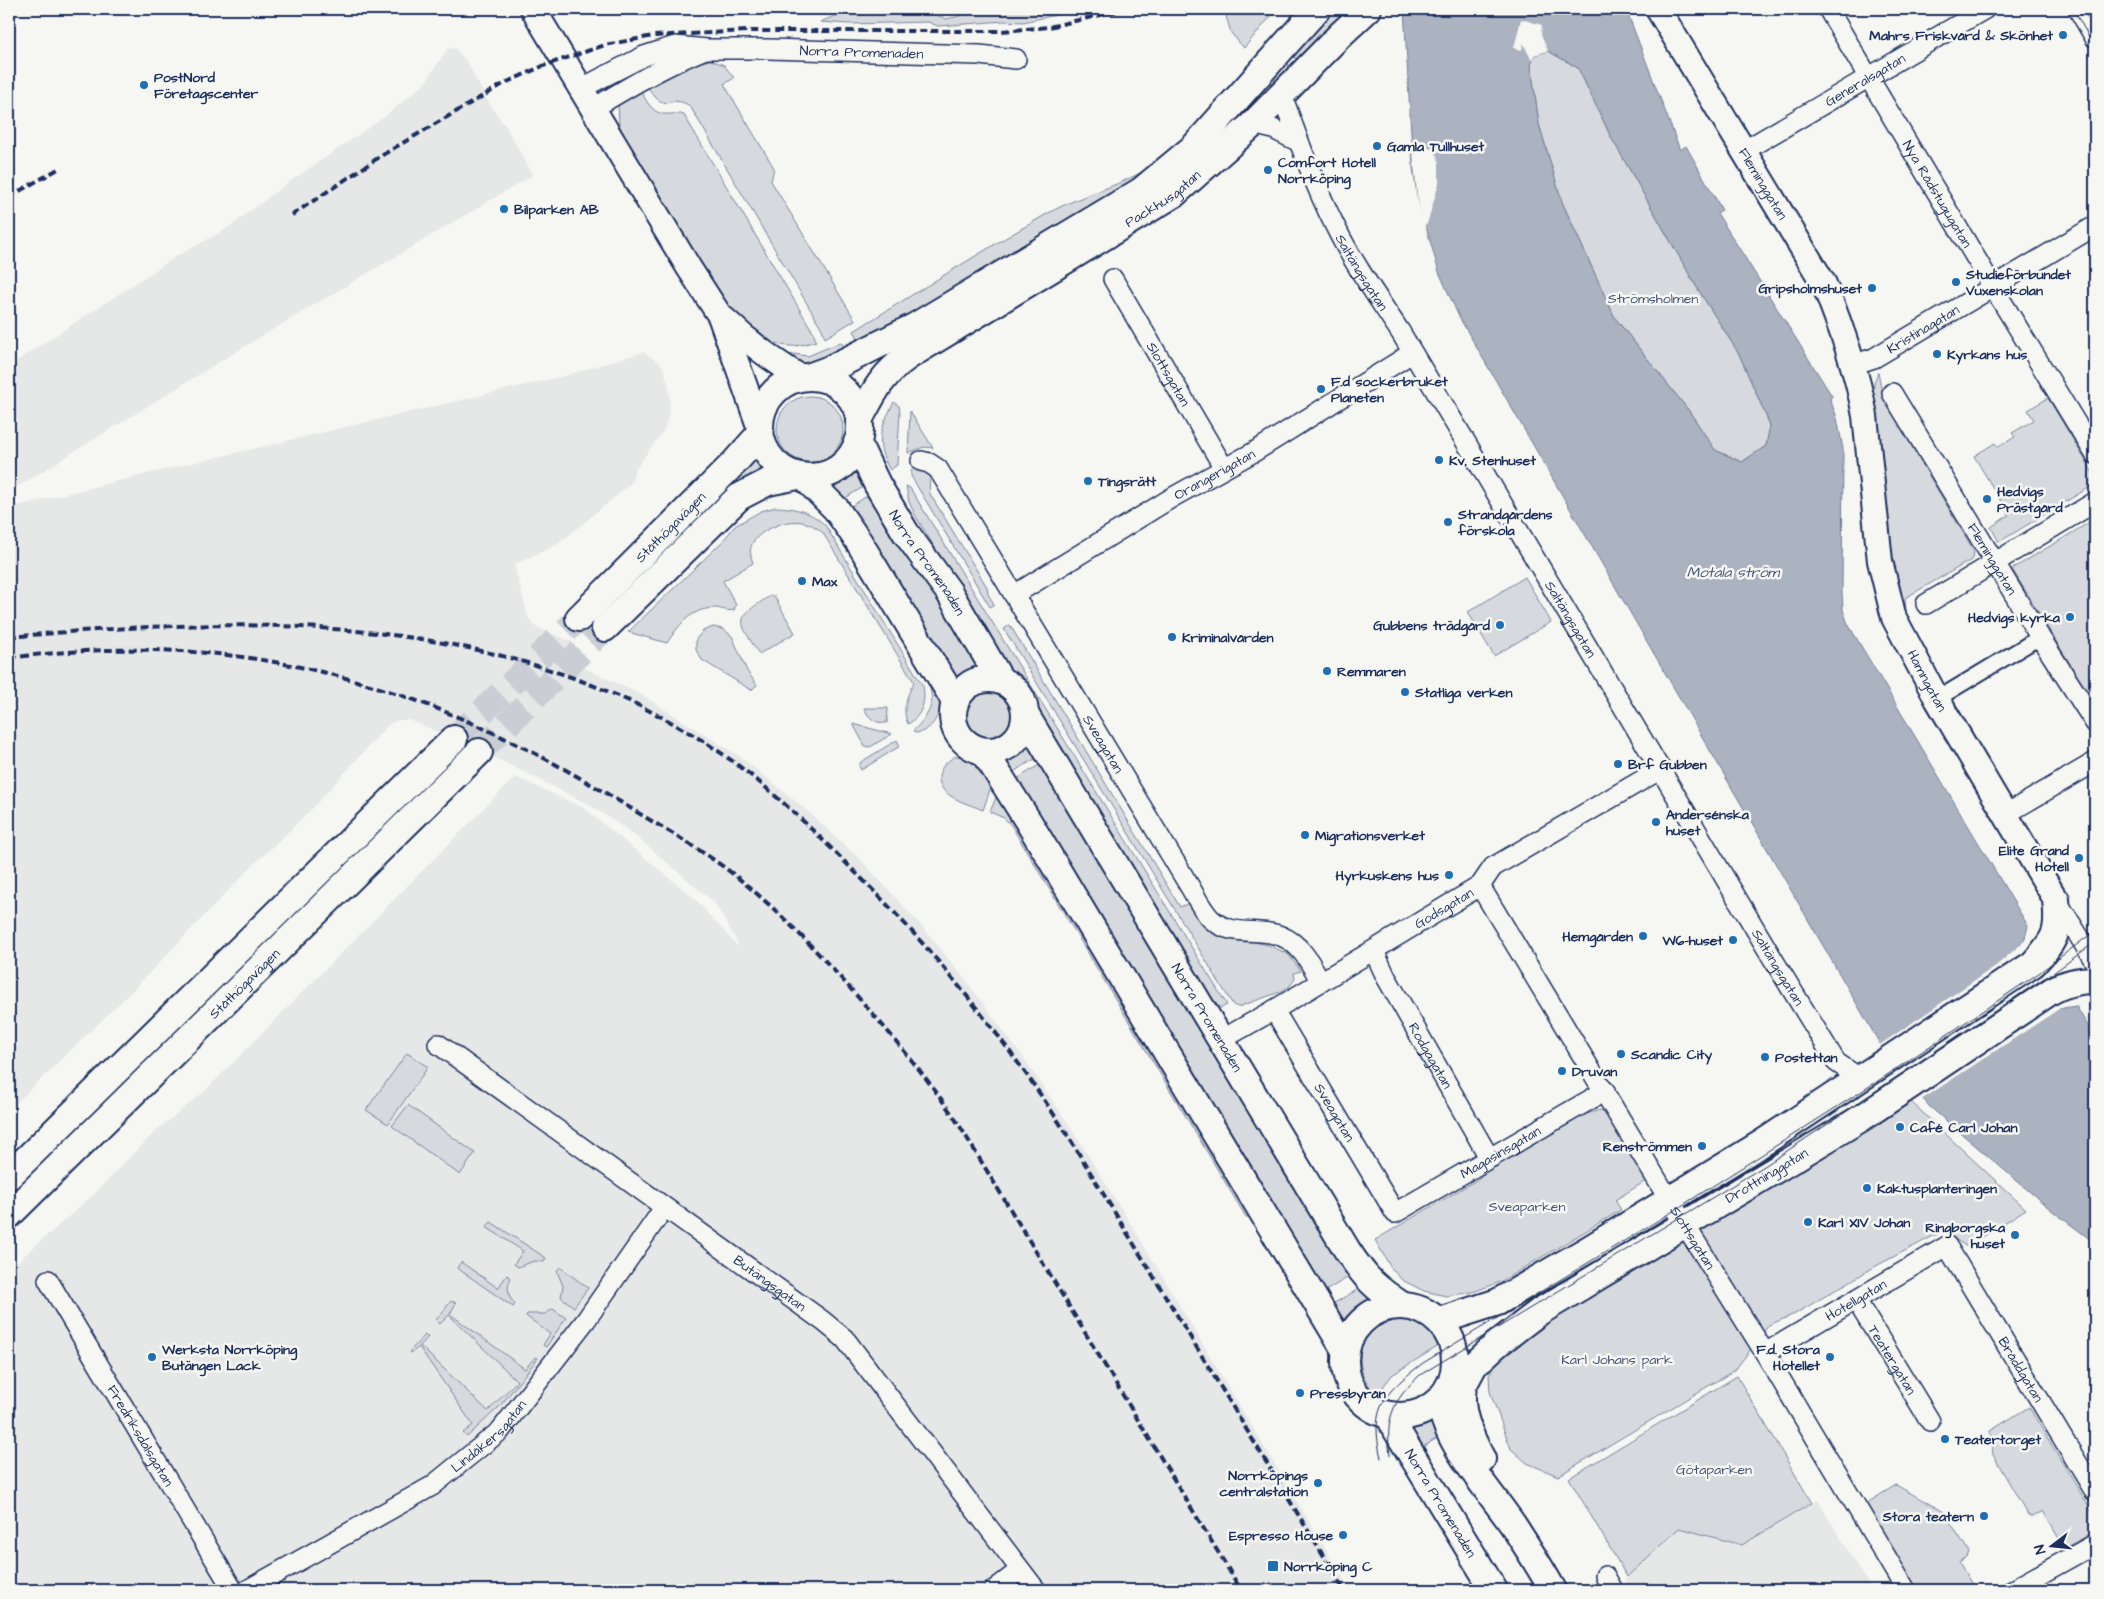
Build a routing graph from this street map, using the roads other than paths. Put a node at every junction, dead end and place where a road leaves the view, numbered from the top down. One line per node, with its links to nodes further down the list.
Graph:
1 (533, 9): 12 (street)
2 (1317, 9): 22 (main road, Packhusgatan)
3 (1368, 9): 13 (main road, Packhusgatan)
4 (1658, 9): 17 (street, Fleminggatan)
5 (1828, 9): 11 (street, Nya Rådstugugatan)
6 (1985, 9): 11 (street, Generalsgatan)
7 (2078, 9): 8 (street)
8 (2095, 38)
9 (707, 49): 10 (street, Norra Promenaden); 12 (street, Norra Promenaden); 14 (street, Norra Promenaden)
10 (1016, 59)
11 (1869, 78): 17 (street, Generalsgatan); 20 (street, Nya Rådstugugatan)
12 (582, 88): 14 (street)
13 (1282, 95): 15 (main road, Packhusgatan); 16 (street, Saltängsgatan)
14 (594, 108): 21 (street)
15 (1253, 124): 16 (street); 22 (main road, Packhusgatan)
16 (1299, 142): 23 (street, Saltängsgatan)
17 (1745, 150): 24 (street, Fleminggatan)
18 (2095, 226): 20 (street, Kristinagatan)
19 (1113, 279): 31 (street, Slottsgatan)
20 (1993, 287): 24 (street, Kristinagatan); 29 (street, Nya Rådstugugatan)
21 (720, 316): 25 (street); 27 (street)
22 (920, 337): 25 (main road, Packhusgatan); 28 (main road, Packhusgatan)
23 (1412, 353): 31 (street, Orangerigatan); 49 (street, Saltängsgatan)
24 (1852, 365): 41 (street, Hamngatan)
25 (813, 379): 27 (main road); 28 (main road)
26 (1892, 393): 34 (street, Fleminggatan)
27 (761, 422): 32 (main road); 37 (main road, Ståthögavägen)
28 (862, 429): 32 (main road); 40 (main road, Norra Promenaden)
29 (2095, 454)
30 (921, 461): 35 (street, Sveagatan)
31 (1224, 468): 35 (street, Orangerigatan)
32 (801, 477): 38 (main road, Ståthögavägen); 42 (main road)
33 (2095, 502): 34 (street)
34 (1994, 563): 36 (street); 39 (street, Fleminggatan)
35 (1014, 595): 56 (street, Sveagatan)
36 (1926, 604)
37 (579, 618)
38 (605, 628)
39 (2040, 637): 41 (street); 44 (street, Fleminggatan)
40 (1002, 681): 42 (main road); 43 (main road)
41 (1937, 699): 50 (street, Hamngatan)
42 (955, 702): 46 (main road)
43 (1026, 714): 46 (main road); 58 (main road, Norra Promenaden)
44 (2095, 722)
45 (454, 739): 63 (main road, Ståthögavägen)
46 (982, 751): 74 (main road)
47 (479, 752): 67 (main road, Ståthögavägen)
48 (2095, 762): 50 (street)
49 (1661, 769): 51 (street, Godsgatan); 60 (street, Saltängsgatan)
50 (2006, 814): 52 (street, Hamngatan)
51 (1480, 886): 53 (street, Godsgatan); 61 (street, Slottsgatan)
52 (2056, 900): 54 (street, Hamngatan); 60 (main road)
53 (1374, 951): 56 (street, Godsgatan); 62 (street, Rodgagatan)
54 (2095, 962)
55 (2095, 980): 68 (main road, Drottninggatan)
56 (1321, 982): 57 (street, Godsgatan)
57 (1274, 1010): 58 (street, Godsgatan); 66 (street, Sveagatan)
58 (1220, 1040): 72 (main road, Norra Promenaden)
59 (438, 1044): 65 (street, Butängsgatan)
60 (1871, 1072): 64 (main road)
61 (1605, 1091): 62 (street, Magasinsgatan); 64 (street, Slottsgatan)
62 (1492, 1157): 66 (street, Magasinsgatan)
63 (9, 1176)
64 (1668, 1199): 68 (street, Slottsgatan); 73 (main road)
65 (664, 1208): 83 (street, Butängsgatan); 84 (street, Lindåkersgatan)
66 (1395, 1213)
67 (9, 1215)
68 (1685, 1226): 75 (street, Slottsgatan); 76 (main road, Drottninggatan)
69 (1947, 1246): 71 (street, Hotellgatan); 80 (street, Bråddgatan)
70 (48, 1280): 85 (street, Fredriksdalsgatan)
71 (1856, 1300): 75 (street, Hotellgatan); 79 (street, Teatergatan)
72 (1403, 1306): 73 (main road); 74 (main road)
73 (1439, 1322): 77 (main road)
74 (1346, 1350): 78 (main road)
75 (1765, 1353): 90 (street, Slottsgatan)
76 (1472, 1369): 77 (main road, Drottninggatan); 81 (main road)
77 (1444, 1394): 78 (main road); 81 (main road)
78 (1390, 1416): 88 (main road, Norra Promenaden)
79 (1930, 1421)
80 (2095, 1492)
81 (1515, 1527): 89 (main road)
82 (2095, 1544): 91 (street)
83 (1020, 1570): 86 (street); 87 (street, Butängsgatan)
84 (250, 1589)
85 (233, 1590)
86 (994, 1590)
87 (1036, 1590)
88 (1494, 1590)
89 (1553, 1590)
90 (1906, 1590)
91 (2012, 1590)

